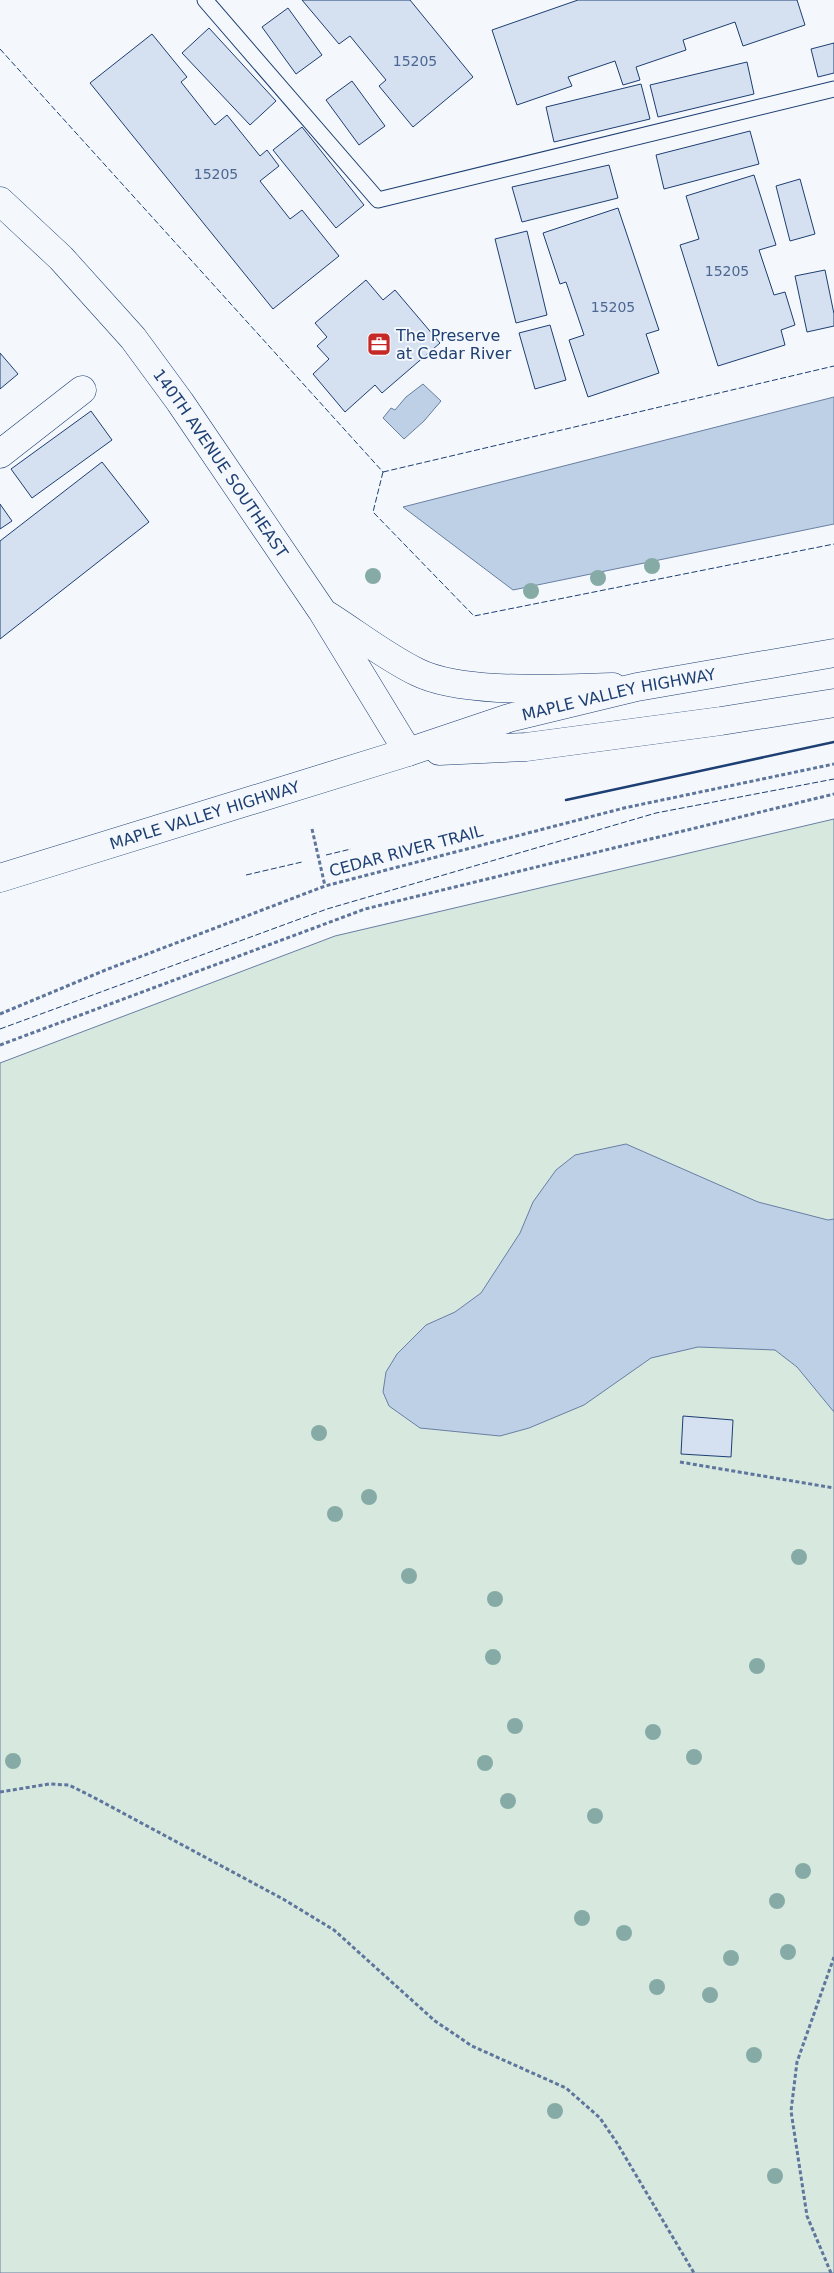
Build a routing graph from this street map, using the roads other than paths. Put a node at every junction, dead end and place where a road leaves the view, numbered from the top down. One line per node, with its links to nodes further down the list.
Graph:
1 (205, 0): 2 (lane)
2 (834, 89)
3 (0, 201): 6 (main road, 140TH AVENUE SOUTHEAST)
4 (82, 390): 5 (main road)
5 (0, 454)
6 (322, 611): 8 (main road); 10 (main road, 140TH AVENUE SOUTHEAST)
7 (834, 653): 8 (main road, MAPLE VALLEY HIGHWAY)
8 (637, 687): 10 (main road, MAPLE VALLEY HIGHWAY)
9 (834, 703): 10 (main road, MAPLE VALLEY HIGHWAY)
10 (408, 752): 11 (main road, MAPLE VALLEY HIGHWAY)
11 (0, 878)

